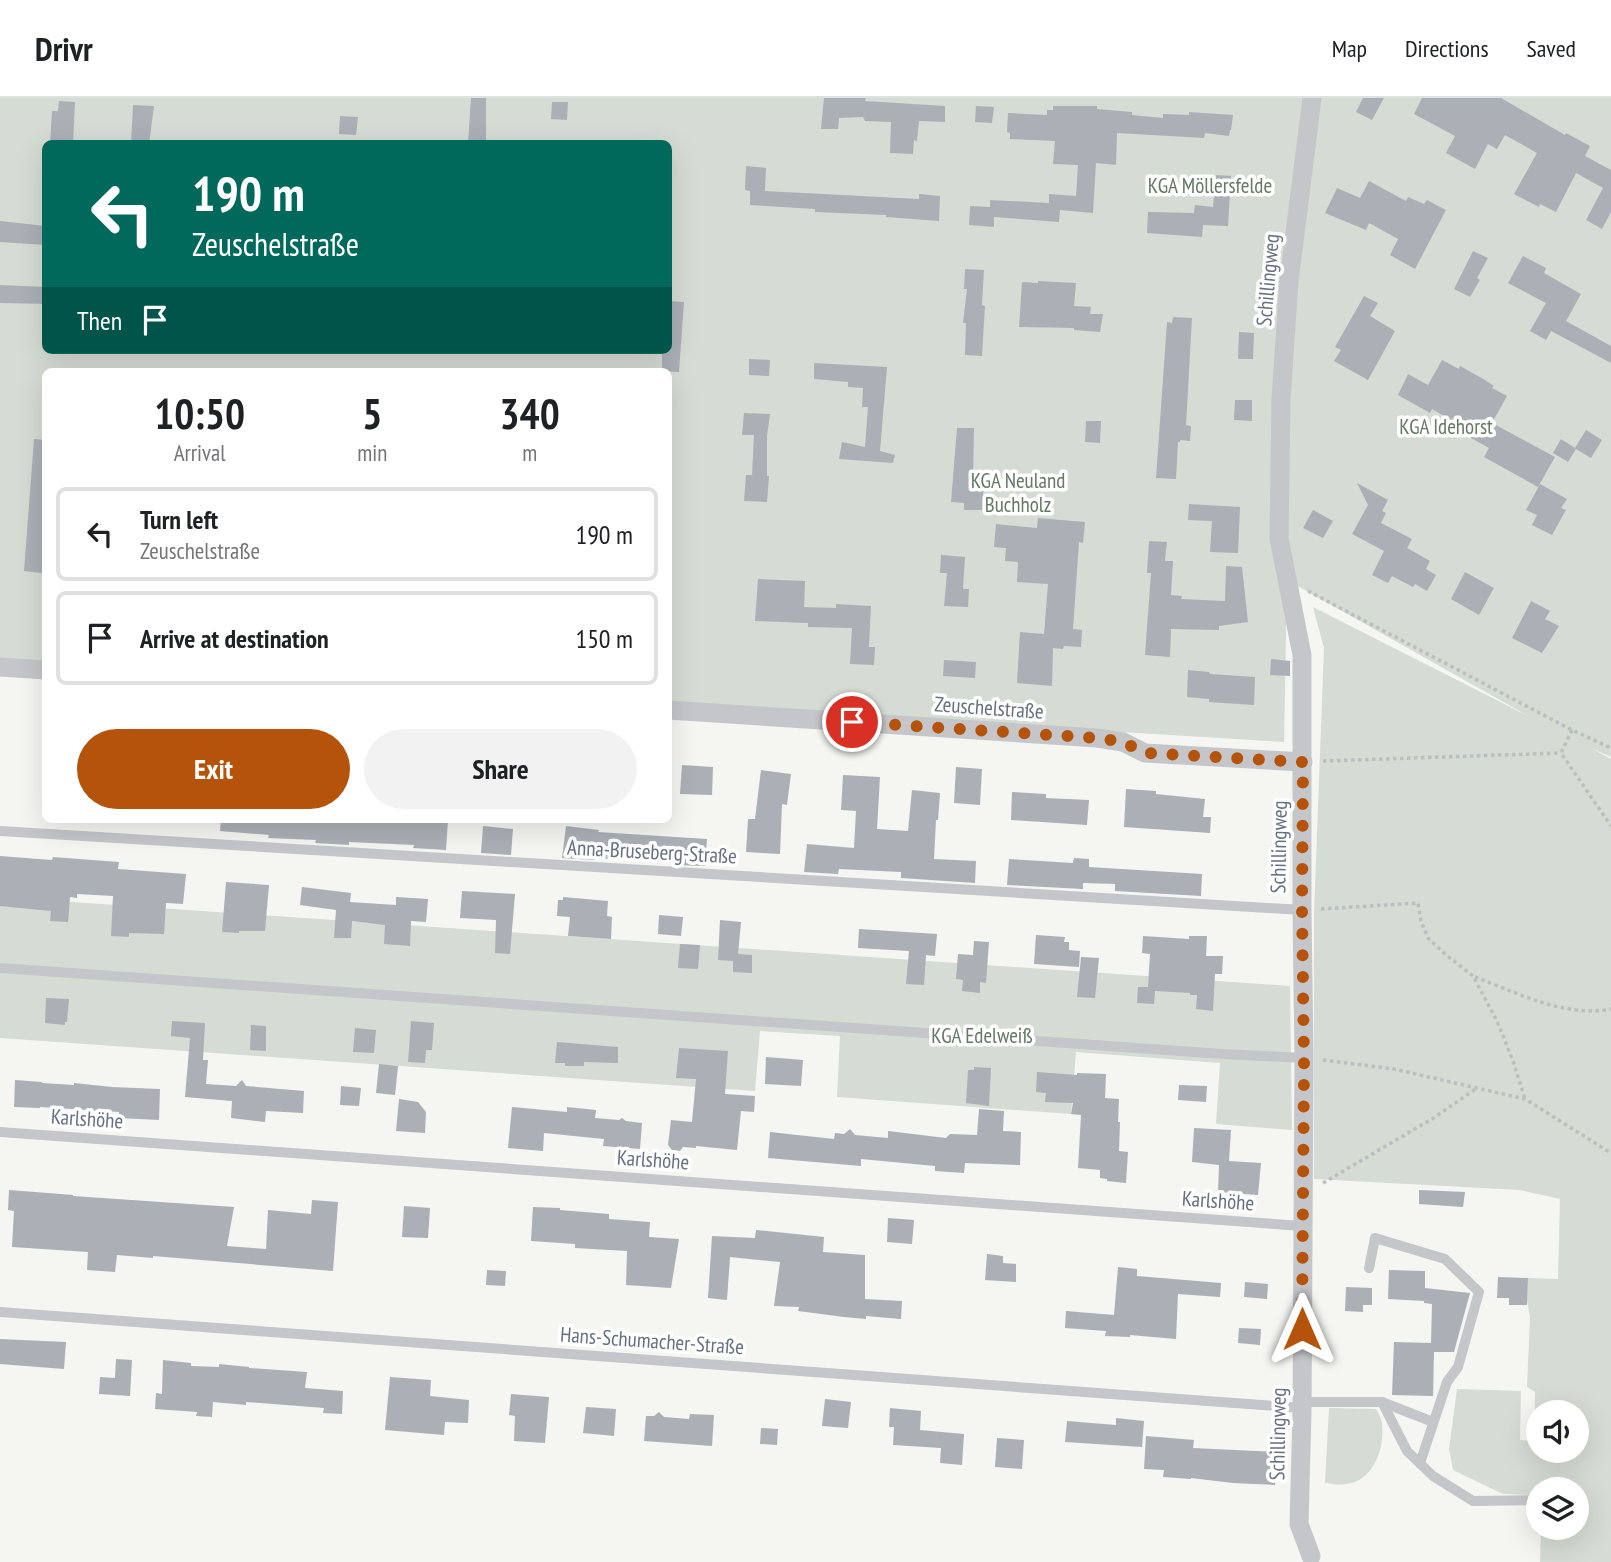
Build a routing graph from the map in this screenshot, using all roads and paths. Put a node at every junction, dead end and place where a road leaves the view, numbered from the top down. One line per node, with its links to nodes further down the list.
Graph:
1 (1312, 98): 2 (street, Schillingweg)
2 (1286, 579): 6 (path); 9 (street, Schillingweg)
3 (0, 667): 4 (street)
4 (42, 670)
5 (672, 710): 9 (street, Zeuschelstraße)
6 (1572, 730): 7 (path); 8 (path)
7 (1611, 748)
8 (1561, 753): 9 (path); 10 (path)
9 (1303, 762): 12 (street, Schillingweg)
10 (1611, 826)
11 (0, 831): 12 (lane, Anna-Bruseberg-Straße)
12 (1302, 910): 14 (path); 16 (street, Schillingweg)
13 (0, 968): 16 (lane)
14 (1473, 976): 15 (path); 18 (path)
15 (1611, 1009)
16 (1304, 1058): 17 (path); 21 (street, Schillingweg)
17 (1477, 1088): 18 (path); 21 (path)
18 (1525, 1099): 20 (path)
19 (0, 1132): 22 (lane, Karlshöhe)
20 (1611, 1153)
21 (1303, 1194): 22 (street, Schillingweg)
22 (1302, 1226): 26 (street, Schillingweg)
23 (1369, 1268): 27 (lane)
24 (0, 1312): 26 (lane, Hans-Schumacher-Straße)
25 (1382, 1402): 26 (lane, Hans-Schumacher-Straße); 27 (lane); 28 (lane)
26 (1302, 1405): 30 (street, Schillingweg)
27 (1433, 1422): 28 (lane)
28 (1420, 1463): 29 (lane)
29 (1526, 1500)
30 (1311, 1556)

